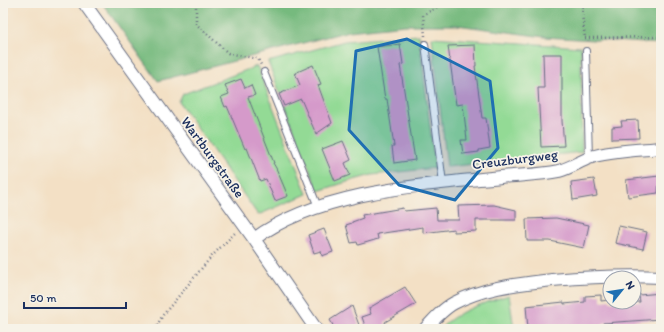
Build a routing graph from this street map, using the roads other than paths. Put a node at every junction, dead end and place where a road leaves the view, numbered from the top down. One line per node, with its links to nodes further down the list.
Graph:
1 (84, 3): 9 (street, Wartburgstraße)
2 (425, 44): 7 (lane)
3 (586, 51): 6 (lane)
4 (264, 72): 8 (lane)
5 (661, 148): 6 (street, Creuzburgweg)
6 (589, 158): 7 (street, Creuzburgweg)
7 (443, 183): 8 (street, Creuzburgweg)
8 (318, 207): 9 (street, Creuzburgweg)
9 (254, 238): 11 (street, Wartburgstraße)
10 (661, 277): 12 (street)
11 (316, 329)
12 (425, 329)

